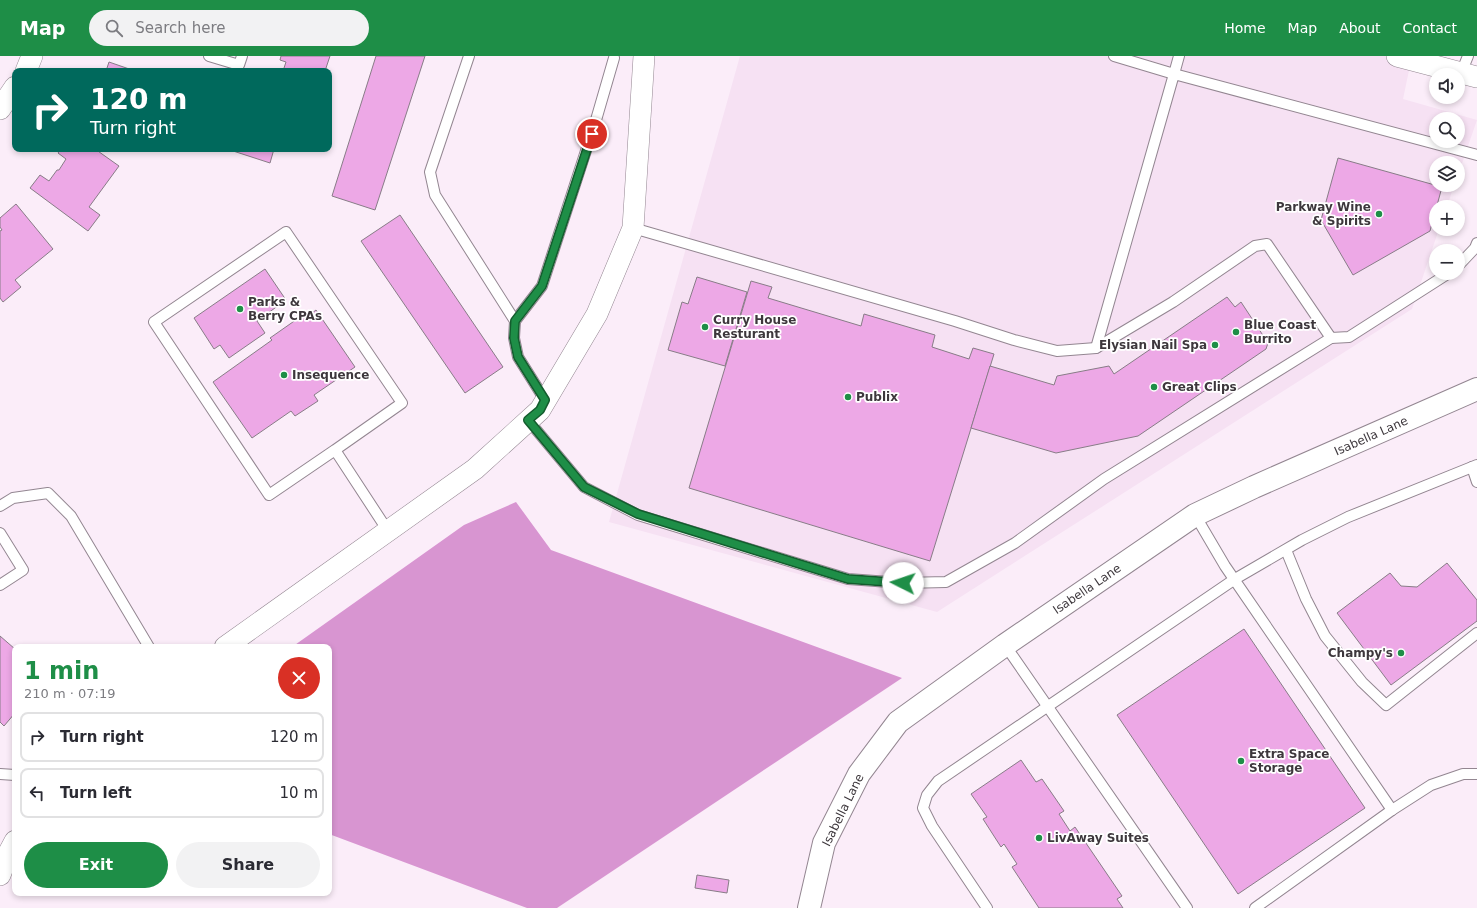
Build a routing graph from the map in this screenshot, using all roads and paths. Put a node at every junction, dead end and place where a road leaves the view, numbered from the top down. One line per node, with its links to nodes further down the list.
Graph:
1 (32, 56): 10 (street)
2 (209, 56): 3 (lane)
3 (242, 56)
4 (469, 56): 20 (lane)
5 (644, 56): 16 (street)
6 (1114, 56): 12 (lane)
7 (1179, 56): 12 (lane)
8 (1397, 56): 11 (street)
9 (614, 58): 20 (lane)
10 (27, 68)
11 (1469, 69)
12 (1174, 74): 15 (lane); 22 (lane)
13 (12, 91): 14 (street)
14 (0, 109)
15 (1477, 155)
16 (633, 228): 22 (lane); 24 (street)
17 (1477, 243): 18 (lane)
18 (1465, 259)
19 (1438, 280): 21 (lane)
20 (515, 321): 24 (lane)
21 (1331, 338): 22 (lane); 25 (lane)
22 (1096, 348)
23 (1477, 389): 30 (street, Isabella Lane)
24 (545, 400): 25 (street)
25 (528, 420): 31 (street)
26 (335, 450): 26 (lane); 31 (lane)
27 (1474, 466): 28 (lane); 33 (lane)
28 (1477, 482)
29 (0, 506): 37 (lane)
30 (1195, 515): 34 (lane); 39 (street, Isabella Lane)
31 (388, 531): 38 (street)
32 (0, 533): 35 (lane)
33 (1286, 550): 34 (lane); 36 (lane)
34 (1235, 579): 40 (lane); 44 (lane)
35 (0, 585)
36 (1477, 633)
37 (148, 644)
38 (229, 644)
39 (1005, 645): 40 (lane); 47 (street, Isabella Lane)
40 (1047, 707): 48 (lane); 49 (lane)
41 (0, 774): 43 (lane)
42 (1477, 774): 44 (lane)
43 (12, 775)
44 (1392, 810): 50 (lane)
45 (12, 847): 46 (street)
46 (0, 875)
47 (810, 908)
48 (988, 908)
49 (1187, 908)
50 (1254, 908)

